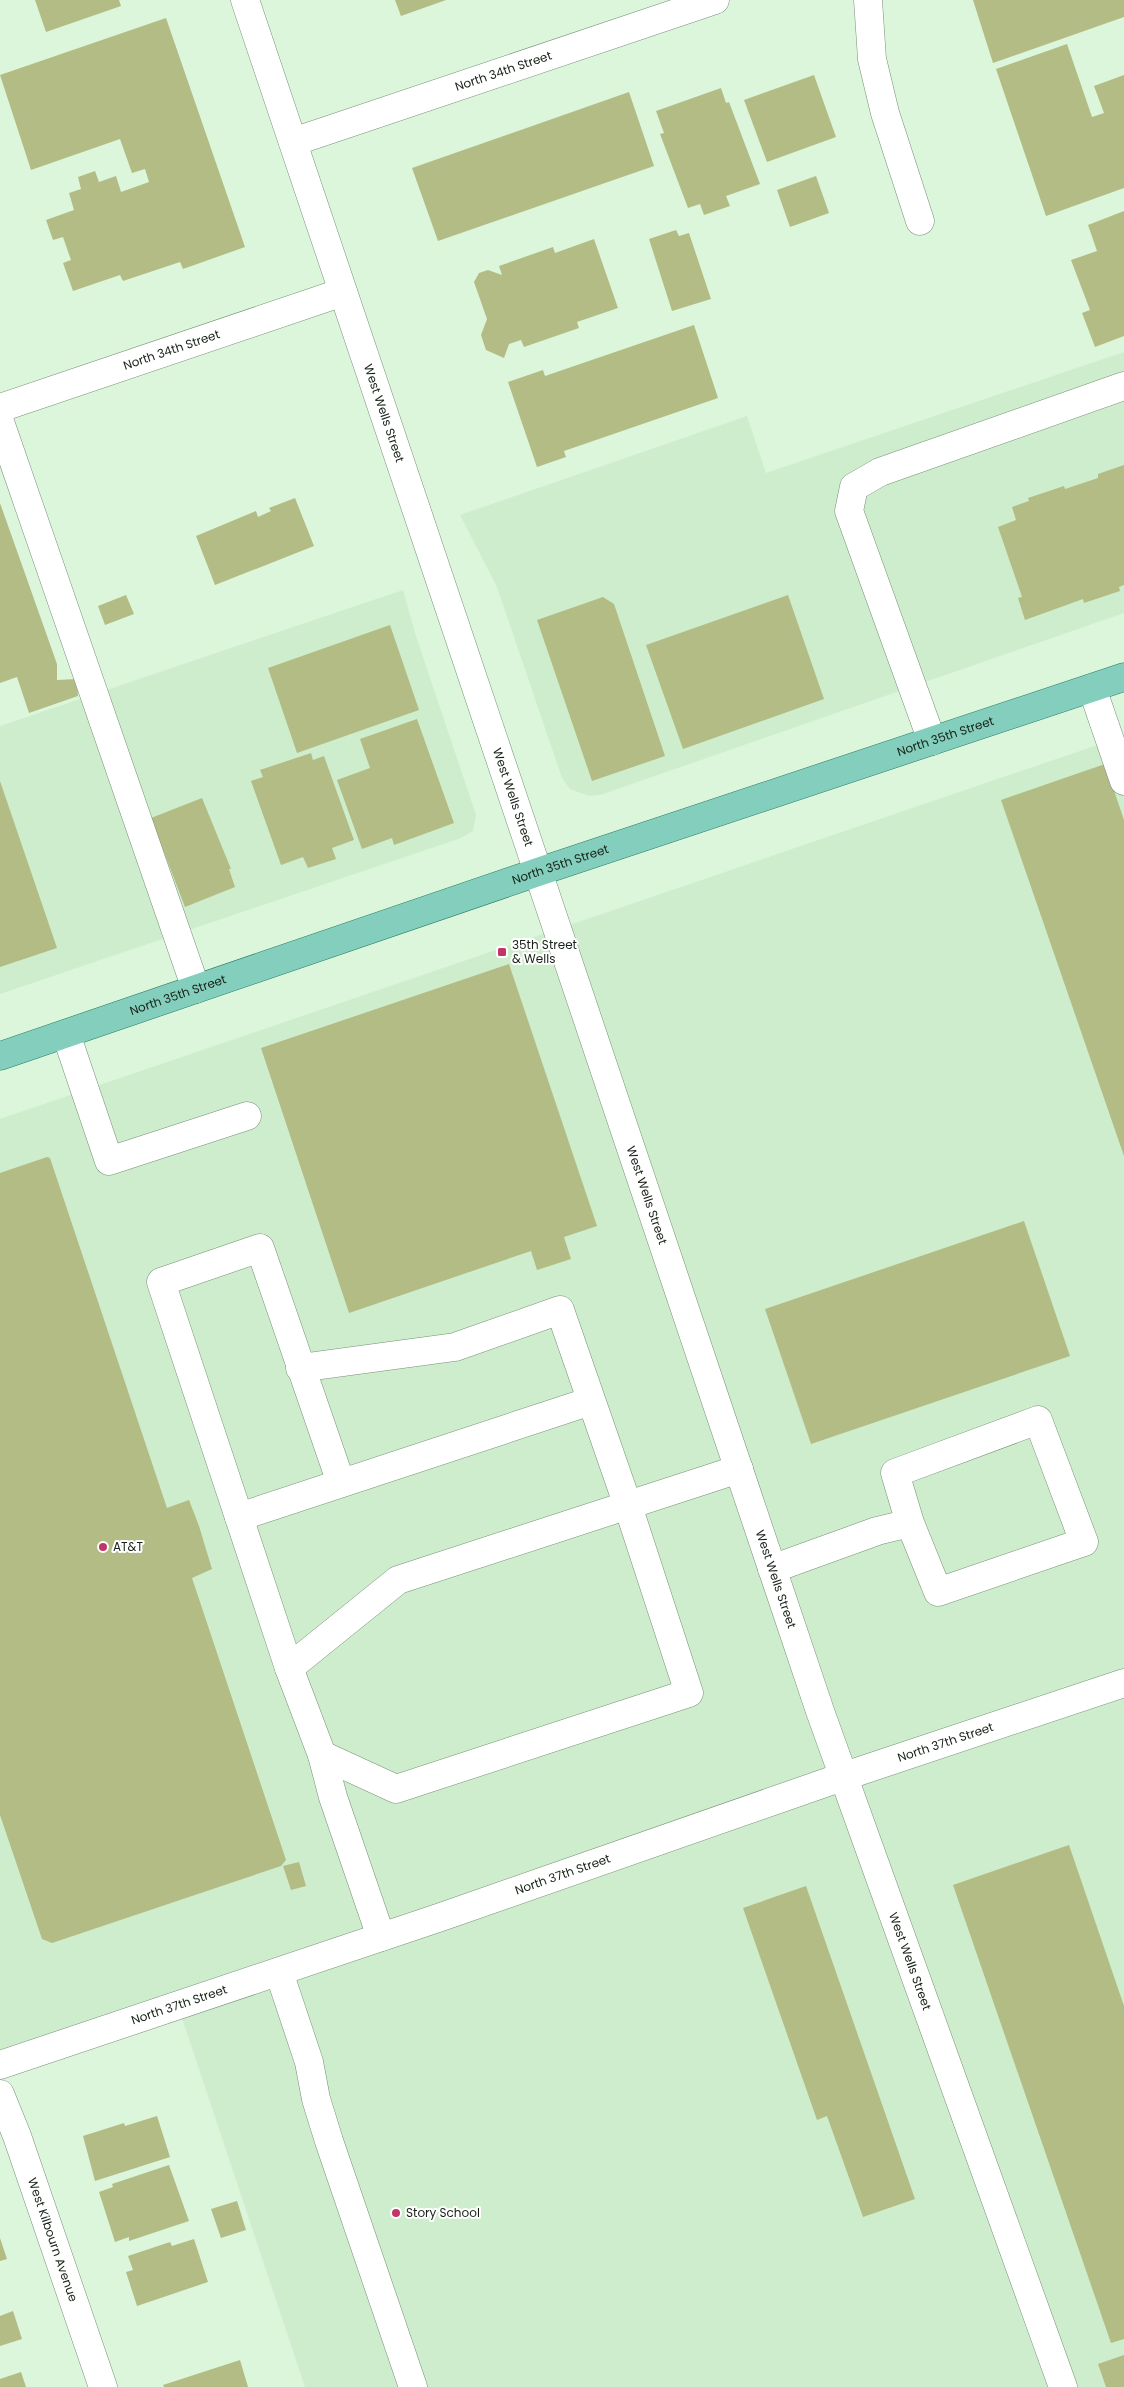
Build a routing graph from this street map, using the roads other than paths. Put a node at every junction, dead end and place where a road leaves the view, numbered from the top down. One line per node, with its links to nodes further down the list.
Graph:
1 (245, 0): 4 (street, West Wells Street)
2 (715, 0): 4 (street, North 34th Street)
3 (868, 0): 5 (street)
4 (293, 142): 6 (street, West Wells Street)
5 (920, 221)
6 (343, 292): 8 (street, North 34th Street); 14 (street, West Wells Street)
7 (1124, 386): 12 (street)
8 (0, 408)
9 (0, 422): 15 (street)
10 (1124, 677): 11 (main road, North 35th Street)
11 (1092, 688): 12 (main road, North 35th Street); 13 (street)
12 (932, 741): 14 (main road, North 35th Street)
13 (1124, 781)
14 (538, 872): 15 (main road, North 35th Street); 21 (street, West Wells Street)
15 (196, 989): 16 (main road, North 35th Street)
16 (66, 1034): 17 (main road, North 35th Street); 18 (street)
17 (0, 1056)
18 (247, 1116)
19 (300, 1368): 20 (street); 22 (street); 24 (street)
20 (591, 1401): 22 (street); 23 (street)
21 (738, 1469): 23 (street); 26 (street, West Wells Street)
22 (341, 1483): 24 (street)
23 (628, 1506): 27 (street); 29 (street)
24 (239, 1517): 27 (street)
25 (910, 1523): 25 (street); 26 (street)
26 (772, 1569): 30 (street, West Wells Street)
27 (289, 1668): 29 (street)
28 (1124, 1683): 30 (street, North 37th Street)
29 (322, 1756): 31 (street)
30 (842, 1777): 31 (street, North 37th Street); 37 (street, West Wells Street)
31 (382, 1937): 32 (street, North 37th Street)
32 (278, 1972): 33 (street, North 37th Street); 36 (street)
33 (0, 2065)
34 (0, 2094): 35 (street, West Kilbourn Avenue)
35 (102, 2387)
36 (413, 2387)
37 (1063, 2387)

